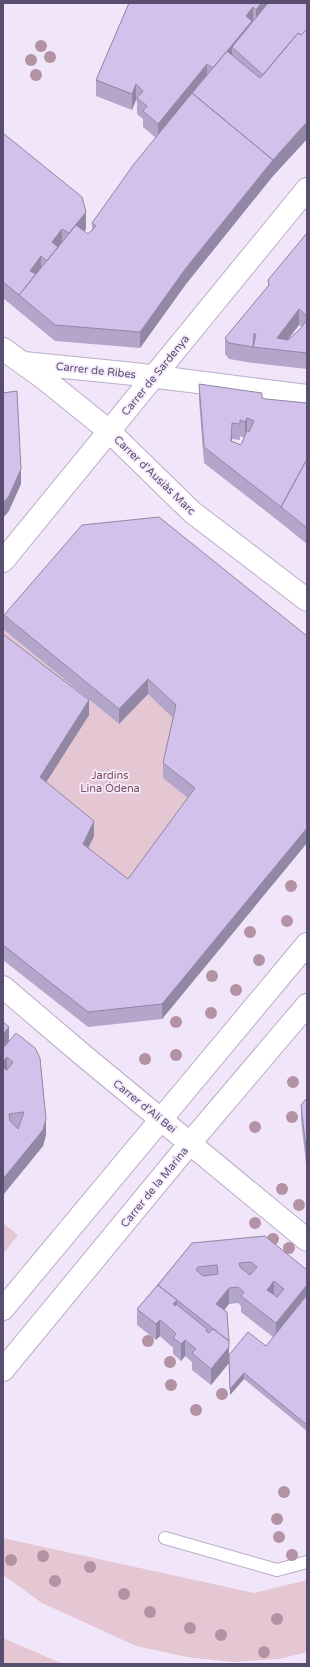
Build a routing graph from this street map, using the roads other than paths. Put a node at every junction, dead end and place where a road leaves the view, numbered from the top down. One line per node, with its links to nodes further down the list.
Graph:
1 (307, 189): 4 (street, Carrer de Sardenya)
2 (3, 349): 3 (street, Carrer d'Ausiàs Marc)
3 (13, 362): 4 (street, Carrer de Ribes); 6 (street, Carrer d'Ausiàs Marc)
4 (153, 377): 5 (street, Carrer de Ribes); 6 (street, Carrer de Sardenya)
5 (307, 396)
6 (109, 431): 7 (street, Carrer de Sardenya); 8 (street, Carrer d'Ausiàs Marc)
7 (3, 561)
8 (307, 600)
9 (307, 944): 12 (street)
10 (3, 987): 12 (street, Carrer d'Alí Bei)
11 (307, 1005): 13 (street, Carrer de la Marina)
12 (162, 1120): 13 (street, Carrer d'Alí Bei); 15 (street)
13 (190, 1143): 14 (street, Carrer d'Alí Bei); 16 (street, Carrer de la Marina)
14 (307, 1240)
15 (3, 1309)
16 (3, 1370)
17 (165, 1538): 18 (lane)
18 (307, 1562)

